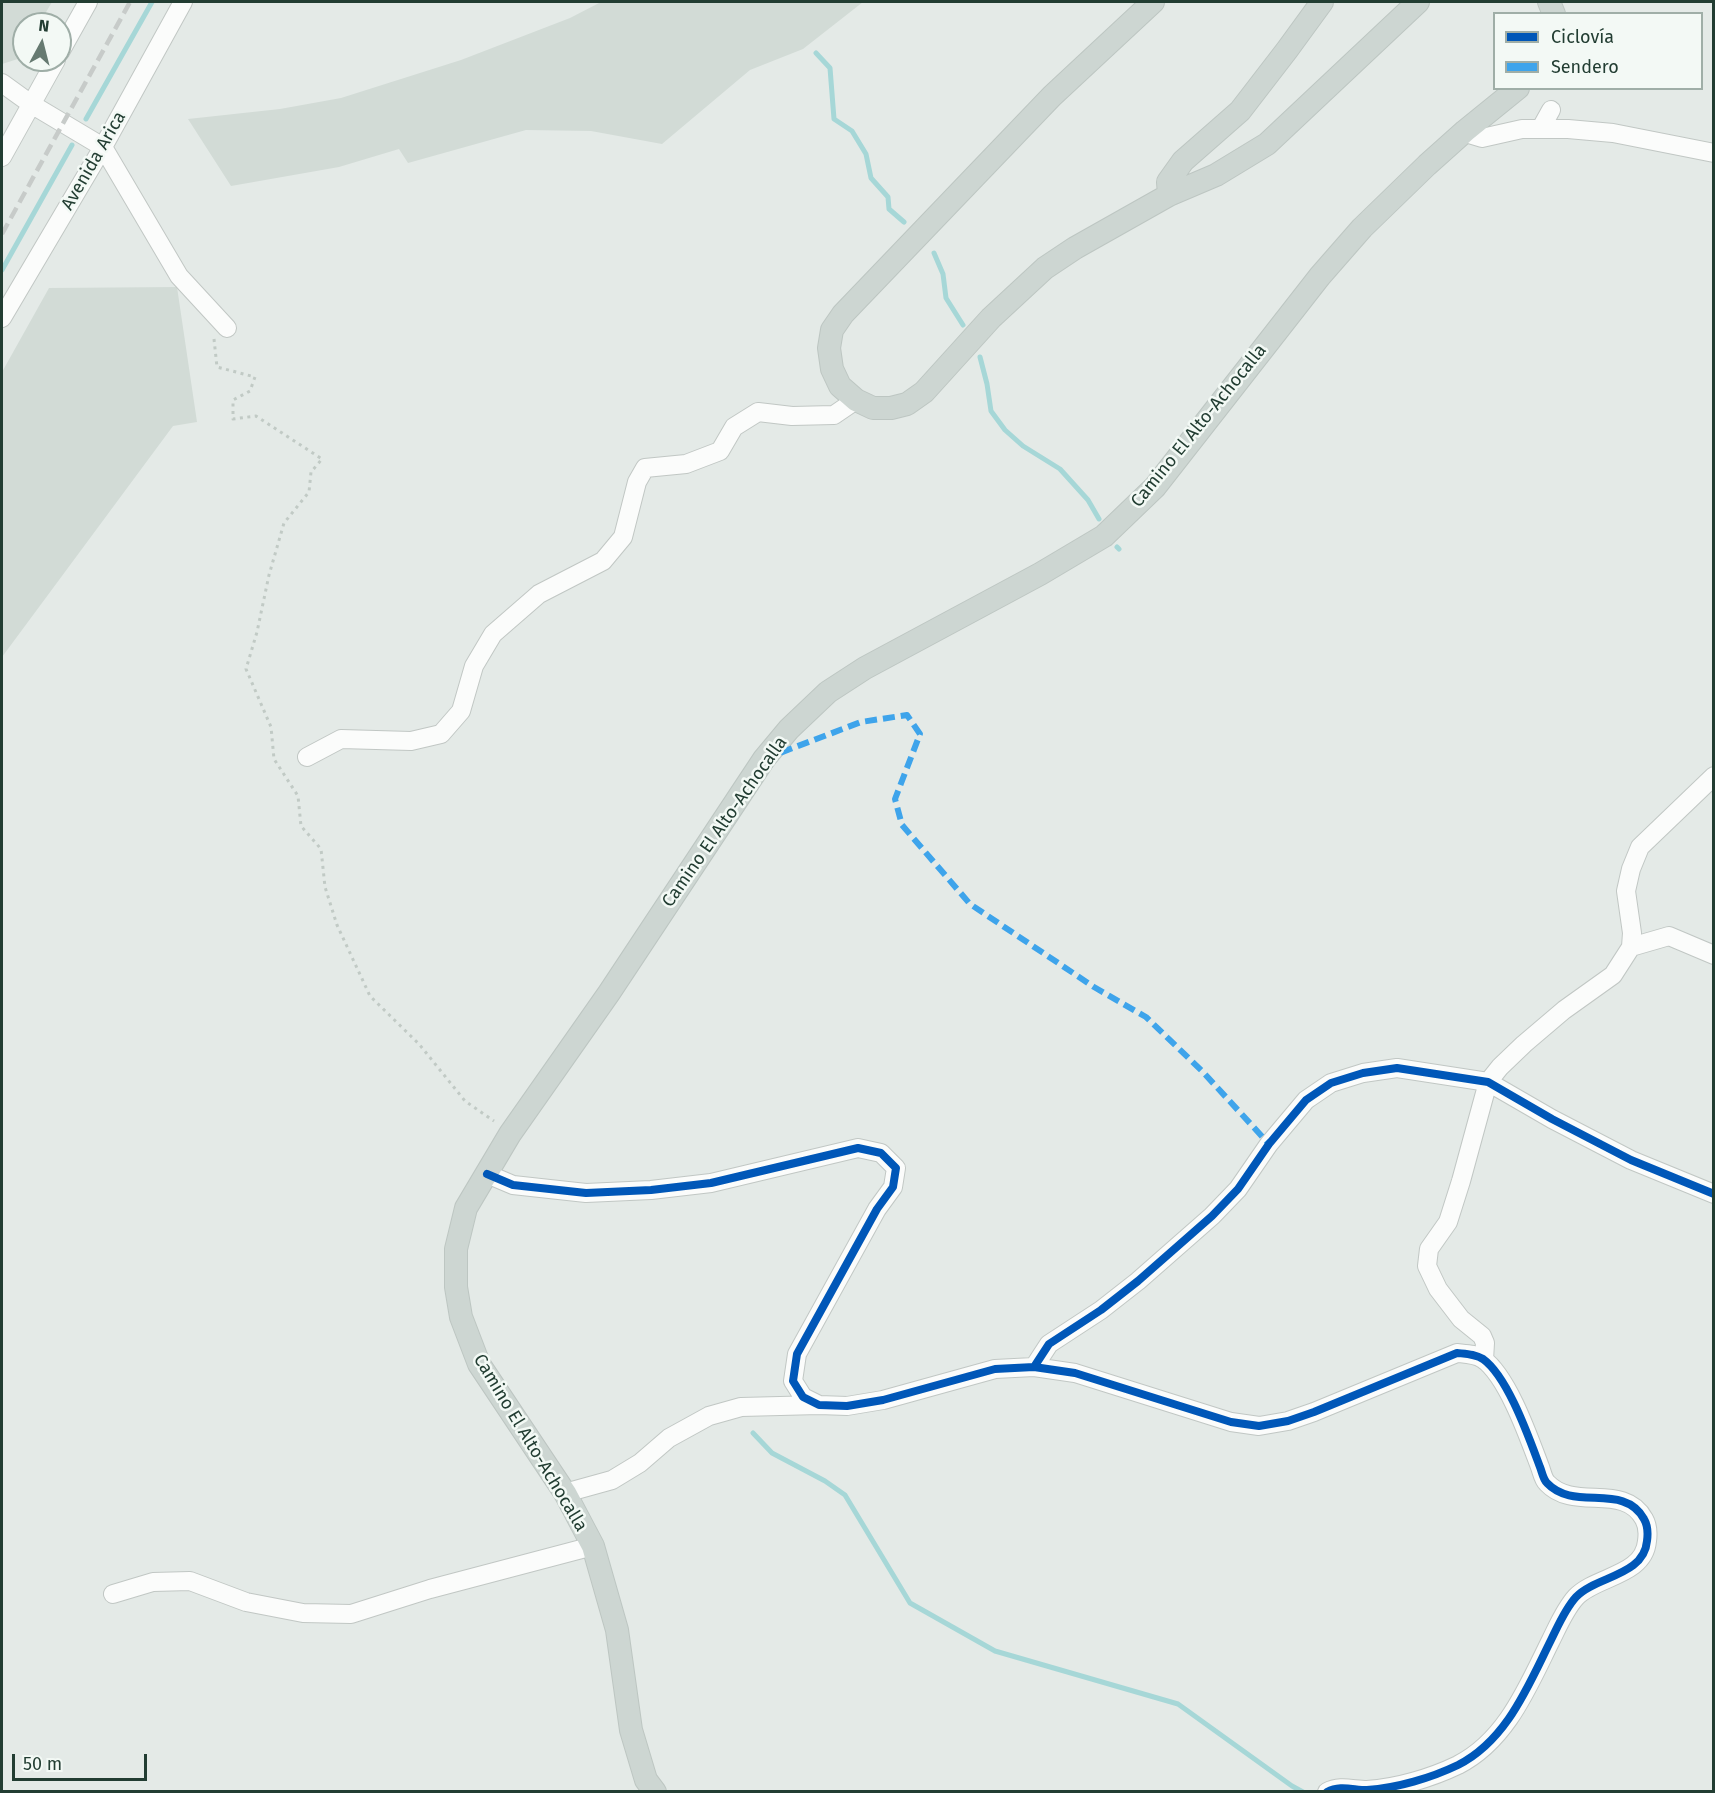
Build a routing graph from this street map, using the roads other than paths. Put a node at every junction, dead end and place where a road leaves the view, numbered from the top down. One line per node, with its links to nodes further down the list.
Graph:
1 (88, 2): 6 (street)
2 (183, 2): 14 (street, Avenida Arica)
3 (1153, 2): 20 (main road)
4 (1322, 2): 17 (main road)
5 (1418, 2): 17 (main road)
6 (72, 31)
7 (49, 72): 10 (street)
8 (2, 83): 10 (street)
9 (1515, 90): 13 (main road, Camino El Alto-Achocalla)
10 (31, 104): 14 (street); 16 (street)
11 (1551, 110): 12 (street)
12 (1541, 128): 13 (street); 15 (street)
13 (1465, 130): 26 (main road, Camino El Alto-Achocalla)
14 (103, 147): 18 (street, Avenida Arica); 19 (street)
15 (1713, 153)
16 (2, 157)
17 (1169, 195): 20 (main road)
18 (3, 312)
19 (226, 328)
20 (856, 400): 21 (street)
21 (307, 757)
22 (1713, 776): 23 (street)
23 (1631, 947): 24 (street); 25 (street)
24 (1713, 955)
25 (1488, 1082): 27 (street); 28 (street); 29 (street)
26 (487, 1173): 30 (street); 31 (main road, Camino El Alto-Achocalla)
27 (1713, 1194)
28 (1484, 1360): 29 (street); 35 (street)
29 (1034, 1367): 30 (street)
30 (819, 1405): 31 (street)
31 (565, 1493): 32 (main road, Camino El Alto-Achocalla)
32 (593, 1546): 33 (street); 34 (main road, Camino El Alto-Achocalla)
33 (113, 1594)
34 (655, 1791)
35 (1327, 1791)

